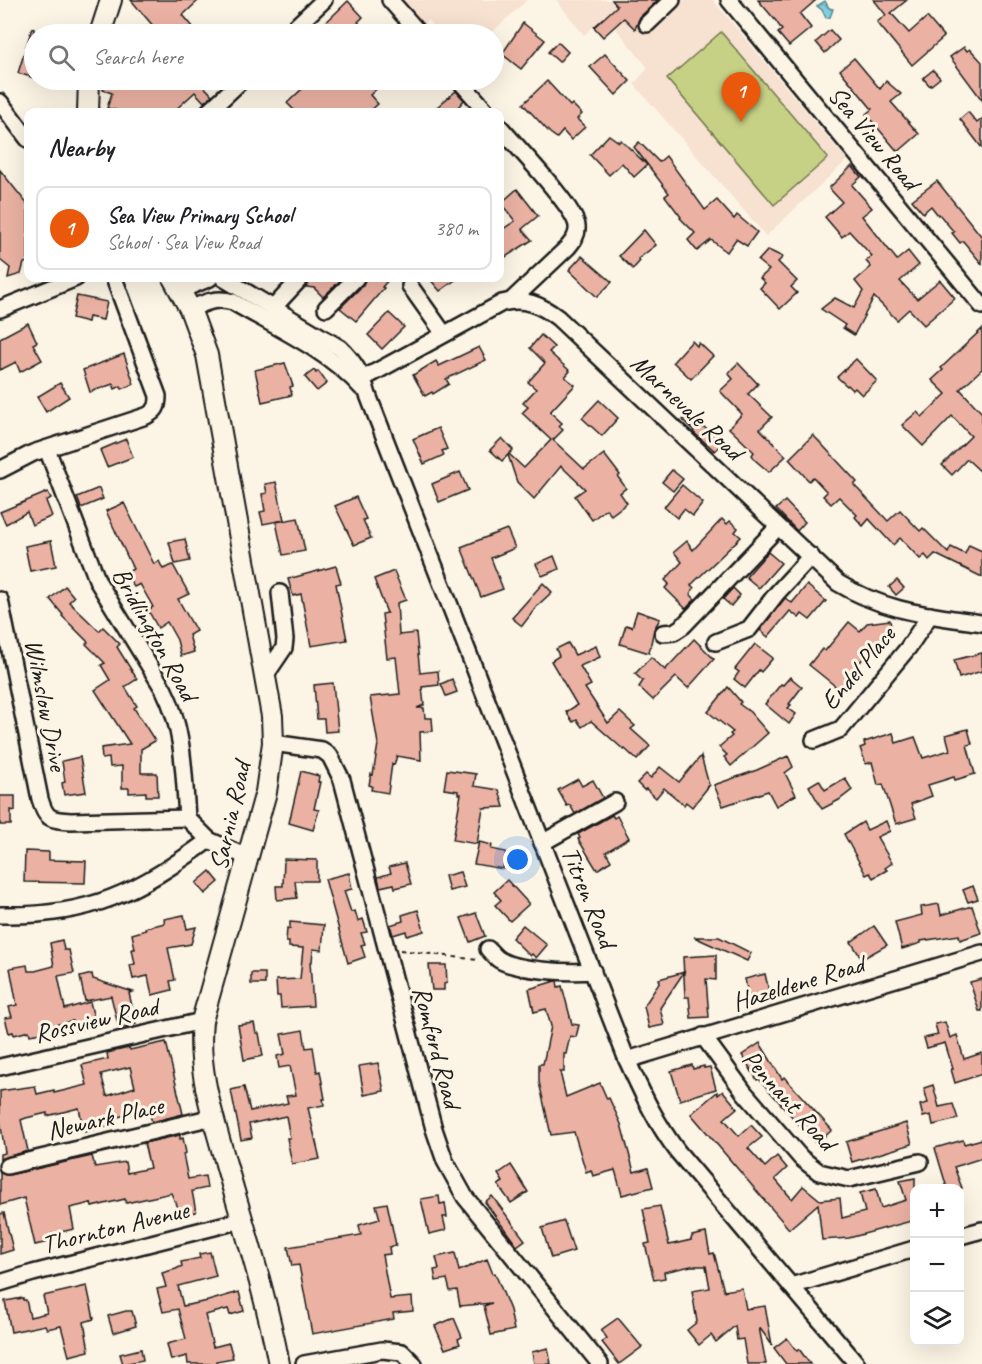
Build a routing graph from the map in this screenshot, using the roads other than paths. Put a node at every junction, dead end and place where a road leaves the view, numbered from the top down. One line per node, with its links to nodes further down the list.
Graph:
1 (111, 0): 6 (main road)
2 (324, 0): 7 (street)
3 (390, 0): 8 (street)
4 (672, 0): 9 (street)
5 (729, 0): 27 (street, Sea View Road)
6 (103, 24)
7 (299, 24)
8 (411, 24)
9 (647, 24)
10 (89, 90): 14 (main road)
11 (231, 90): 15 (street)
12 (468, 90): 16 (street)
13 (0, 102): 18 (street)
14 (88, 108)
15 (212, 108)
16 (484, 108)
17 (504, 132): 26 (street)
18 (24, 134)
19 (66, 282): 30 (street)
20 (115, 282): 34 (street)
21 (230, 282): 28 (street, Titren Road)
22 (297, 282): 28 (street)
23 (352, 282): 29 (street)
24 (177, 284): 31 (main road, Sarnia Road)
25 (410, 286): 32 (street)
26 (512, 300): 32 (street); 36 (street, Marnevale Road)
27 (982, 306)
28 (274, 307): 33 (street, Titren Road)
29 (326, 308)
30 (0, 309)
31 (190, 309): 33 (street, Titren Road); 45 (main road, Sarnia Road)
32 (444, 334): 33 (street)
33 (360, 380): 51 (street, Titren Road)
34 (47, 449): 35 (street); 49 (street, Bridlington Road)
35 (0, 470)
36 (775, 523): 37 (street, Marnevale Road); 38 (street); 43 (street)
37 (811, 556): 41 (street, Marnevale Road); 44 (street)
38 (705, 591)
39 (280, 593): 45 (street)
40 (0, 600): 49 (street, Wilmslow Drive)
41 (930, 615): 42 (street, Marnevale Road); 46 (street, Endel Place)
42 (982, 623)
43 (663, 633)
44 (716, 642)
45 (265, 676): 47 (main road, Sarnia Road)
46 (814, 740)
47 (273, 743): 52 (main road, Sarnia Road); 73 (street, Romford Road)
48 (615, 802): 51 (street)
49 (187, 818): 50 (street)
50 (209, 840): 52 (street); 53 (street)
51 (542, 843): 56 (street, Titren Road)
52 (249, 858): 57 (main road, Sarnia Road)
53 (0, 915)
54 (488, 949): 56 (street)
55 (982, 953): 58 (street, Hazeldene Road)
56 (593, 971): 59 (street, Titren Road)
57 (202, 1021): 60 (street, Rossview Road); 61 (main road, Sarnia Road)
58 (703, 1036): 59 (street, Hazeldene Road); 62 (street, Pennant Road)
59 (627, 1060): 69 (street, Titren Road)
60 (0, 1067)
61 (213, 1117): 63 (street, Newark Place); 64 (main road, Sarnia Road)
62 (920, 1162)
63 (7, 1166)
64 (242, 1220): 68 (street, Thornton Avenue); 70 (main road, Sarnia Road)
65 (982, 1230): 66 (street)
66 (964, 1235)
67 (910, 1250): 69 (street)
68 (0, 1283)
69 (791, 1286): 74 (street, Titren Road)
70 (279, 1364)
71 (304, 1364): 72 (street)
72 (414, 1364)
73 (600, 1364)
74 (857, 1364)

